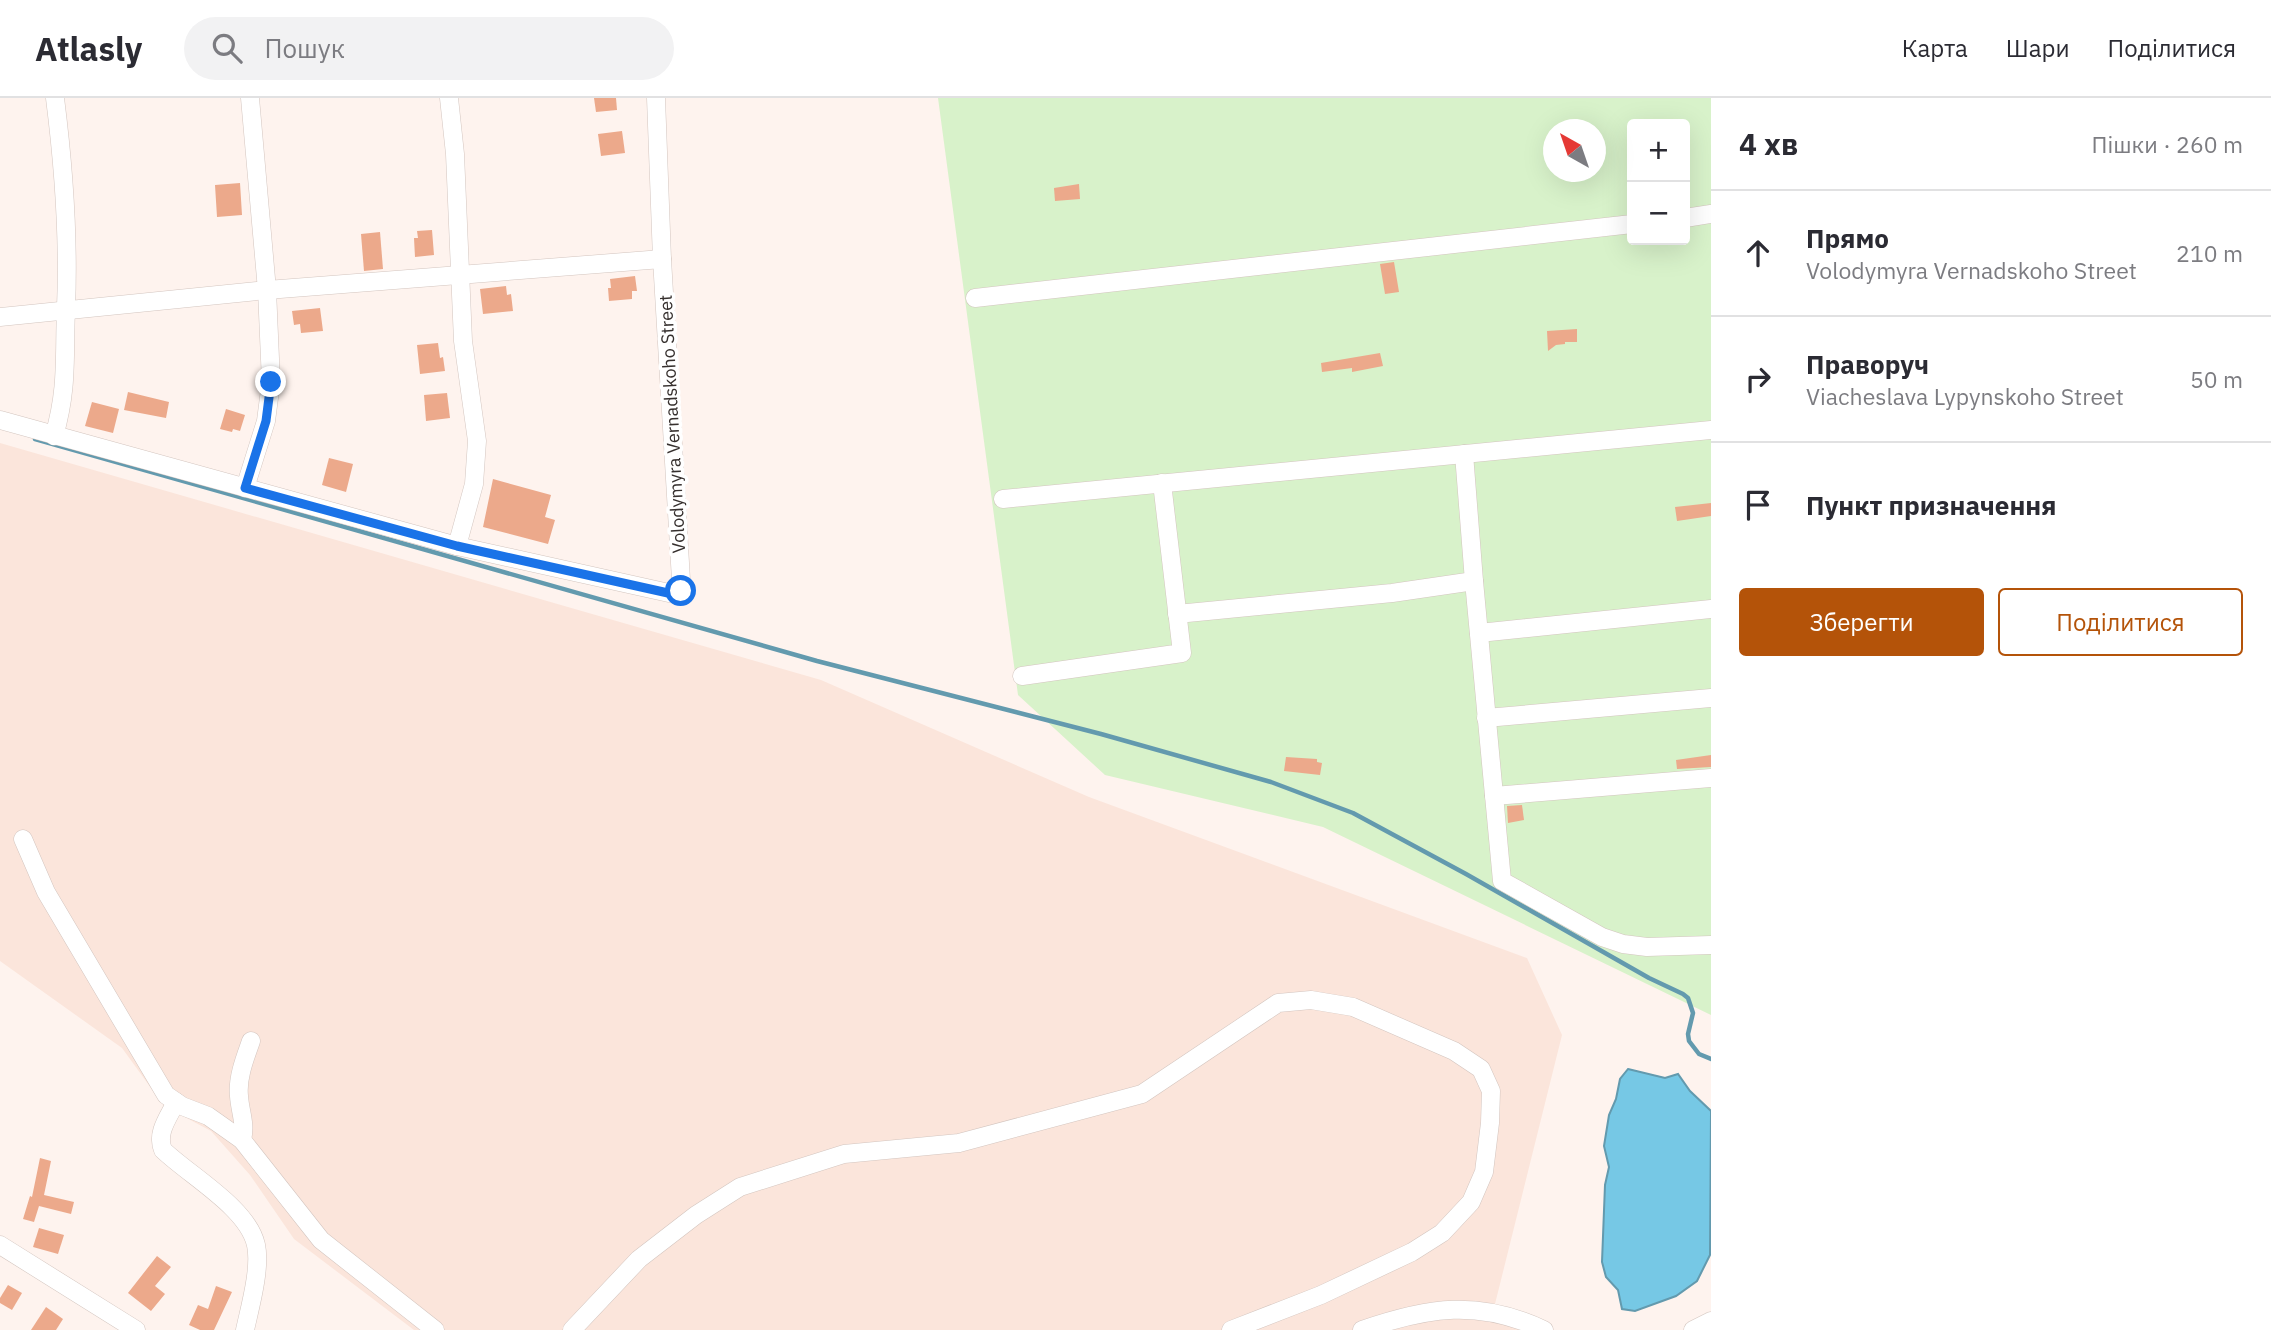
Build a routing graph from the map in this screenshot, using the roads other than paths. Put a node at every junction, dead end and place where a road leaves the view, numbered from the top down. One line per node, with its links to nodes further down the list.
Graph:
1 (55, 98): 12 (street)
2 (250, 98): 10 (street)
3 (449, 98): 9 (street)
4 (656, 98): 8 (street, Volodymyra Vernadskoho Street)
5 (1711, 215): 6 (street)
6 (1690, 217)
7 (1627, 225): 11 (street)
8 (662, 259): 9 (street); 21 (street, Volodymyra Vernadskoho Street)
9 (462, 275): 10 (street); 21 (street)
10 (267, 290): 12 (street); 19 (street)
11 (975, 299)
12 (66, 309): 13 (street); 16 (street)
13 (0, 317)
14 (0, 420): 16 (street, Volodymyra Vernadskoho Street)
15 (1711, 430): 17 (street)
16 (54, 436): 19 (street, Volodymyra Vernadskoho Street)
17 (1464, 454): 18 (street); 22 (street)
18 (1162, 484): 20 (street); 24 (street)
19 (245, 488): 21 (street, Volodymyra Vernadskoho Street)
20 (1003, 499)
21 (457, 546)
22 (1474, 581): 24 (street); 25 (street)
23 (1711, 609): 25 (street)
24 (1177, 614): 26 (street)
25 (1479, 633): 28 (street)
26 (1023, 676)
27 (1711, 698): 28 (street)
28 (1486, 718): 30 (street)
29 (1711, 778): 30 (street)
30 (1494, 796): 32 (street)
31 (23, 839): 34 (street)
32 (1711, 945)
33 (251, 1041): 35 (street)
34 (176, 1102): 35 (street); 39 (street)
35 (242, 1140): 40 (street)
36 (0, 1245): 38 (street)
37 (1711, 1321): 45 (street)
38 (136, 1330)
39 (245, 1330)
40 (435, 1330)
41 (572, 1330): 42 (street)
42 (1231, 1330)
43 (1362, 1330): 44 (street)
44 (1544, 1330)
45 (1693, 1330)

